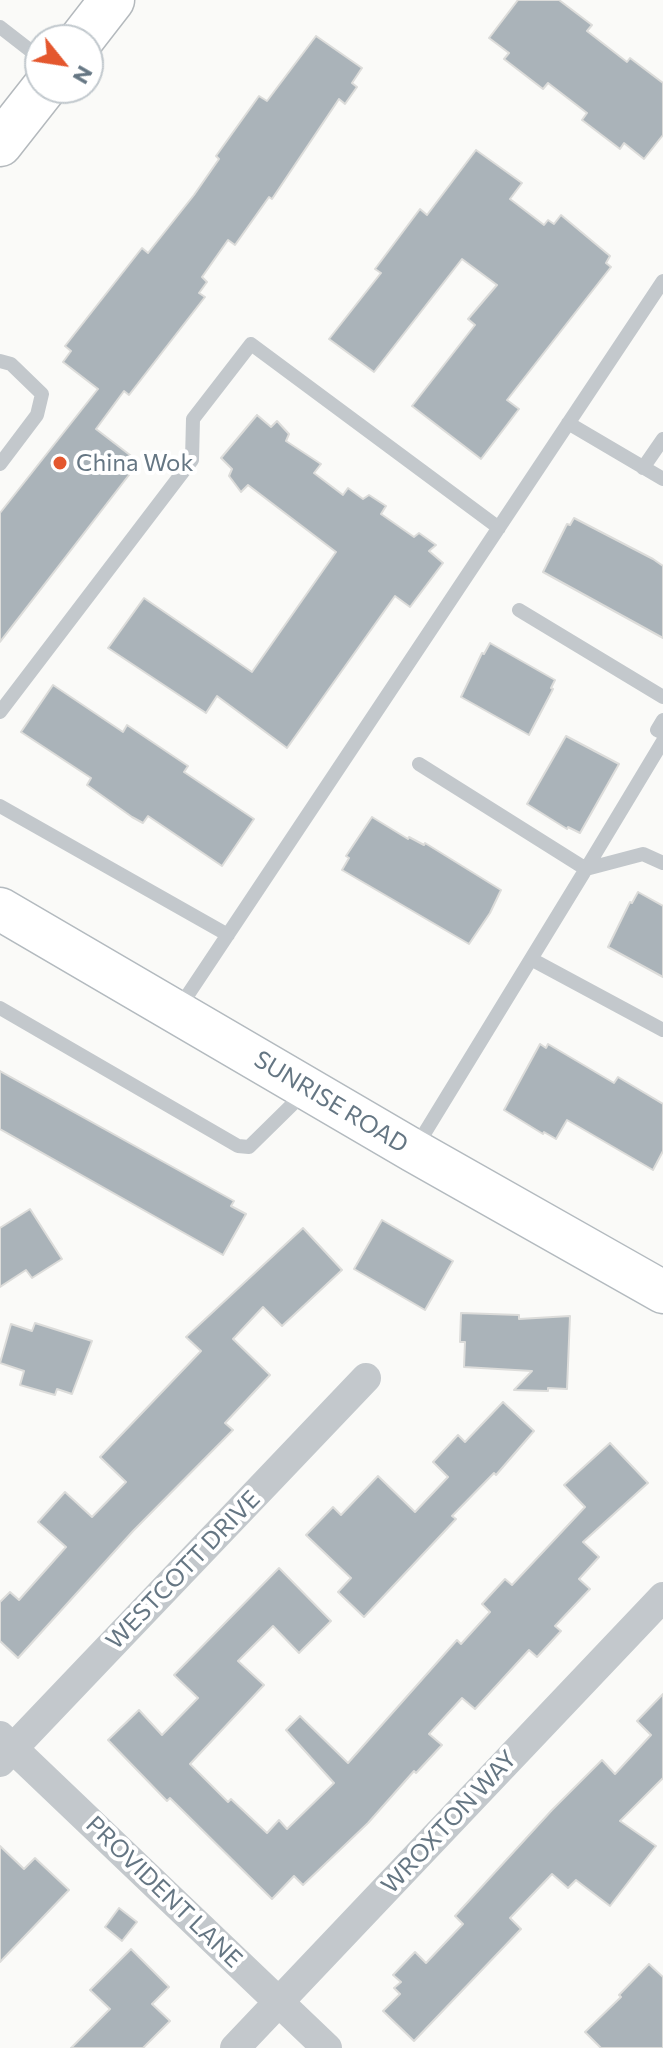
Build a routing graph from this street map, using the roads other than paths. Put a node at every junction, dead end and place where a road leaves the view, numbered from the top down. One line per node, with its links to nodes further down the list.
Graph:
1 (112, 0): 2 (highway)
2 (93, 24)
3 (0, 27): 4 (lane)
4 (24, 46)
5 (31, 104): 6 (highway)
6 (0, 144)
7 (663, 281): 9 (lane)
8 (0, 361): 11 (lane)
9 (568, 423): 12 (lane); 14 (lane)
10 (663, 439): 12 (lane)
11 (0, 464)
12 (643, 468): 13 (lane)
13 (663, 479)
14 (499, 528): 17 (lane); 26 (lane)
15 (519, 610): 16 (lane)
16 (663, 697)
17 (0, 712)
18 (663, 720): 19 (lane)
19 (663, 733)
20 (663, 741): 24 (lane)
21 (419, 764): 24 (lane)
22 (0, 806): 26 (lane)
23 (663, 863): 24 (lane)
24 (586, 869): 27 (lane)
25 (0, 909): 29 (main road, SUNRISE ROAD)
26 (228, 935): 29 (lane)
27 (531, 959): 30 (lane); 32 (lane)
28 (0, 1008): 31 (lane)
29 (177, 1011): 31 (main road, SUNRISE ROAD)
30 (663, 1030)
31 (308, 1088): 32 (main road, SUNRISE ROAD)
32 (414, 1151): 33 (main road, SUNRISE ROAD)
33 (663, 1292)
34 (366, 1378): 36 (street, WESTCOTT DRIVE)
35 (663, 1597): 37 (street, WROXTON WAY)
36 (4, 1749): 37 (street, PROVIDENT LANE)
37 (279, 2002): 38 (street, WROXTON WAY); 39 (street, PROVIDENT LANE)
38 (235, 2048)
39 (327, 2048)

